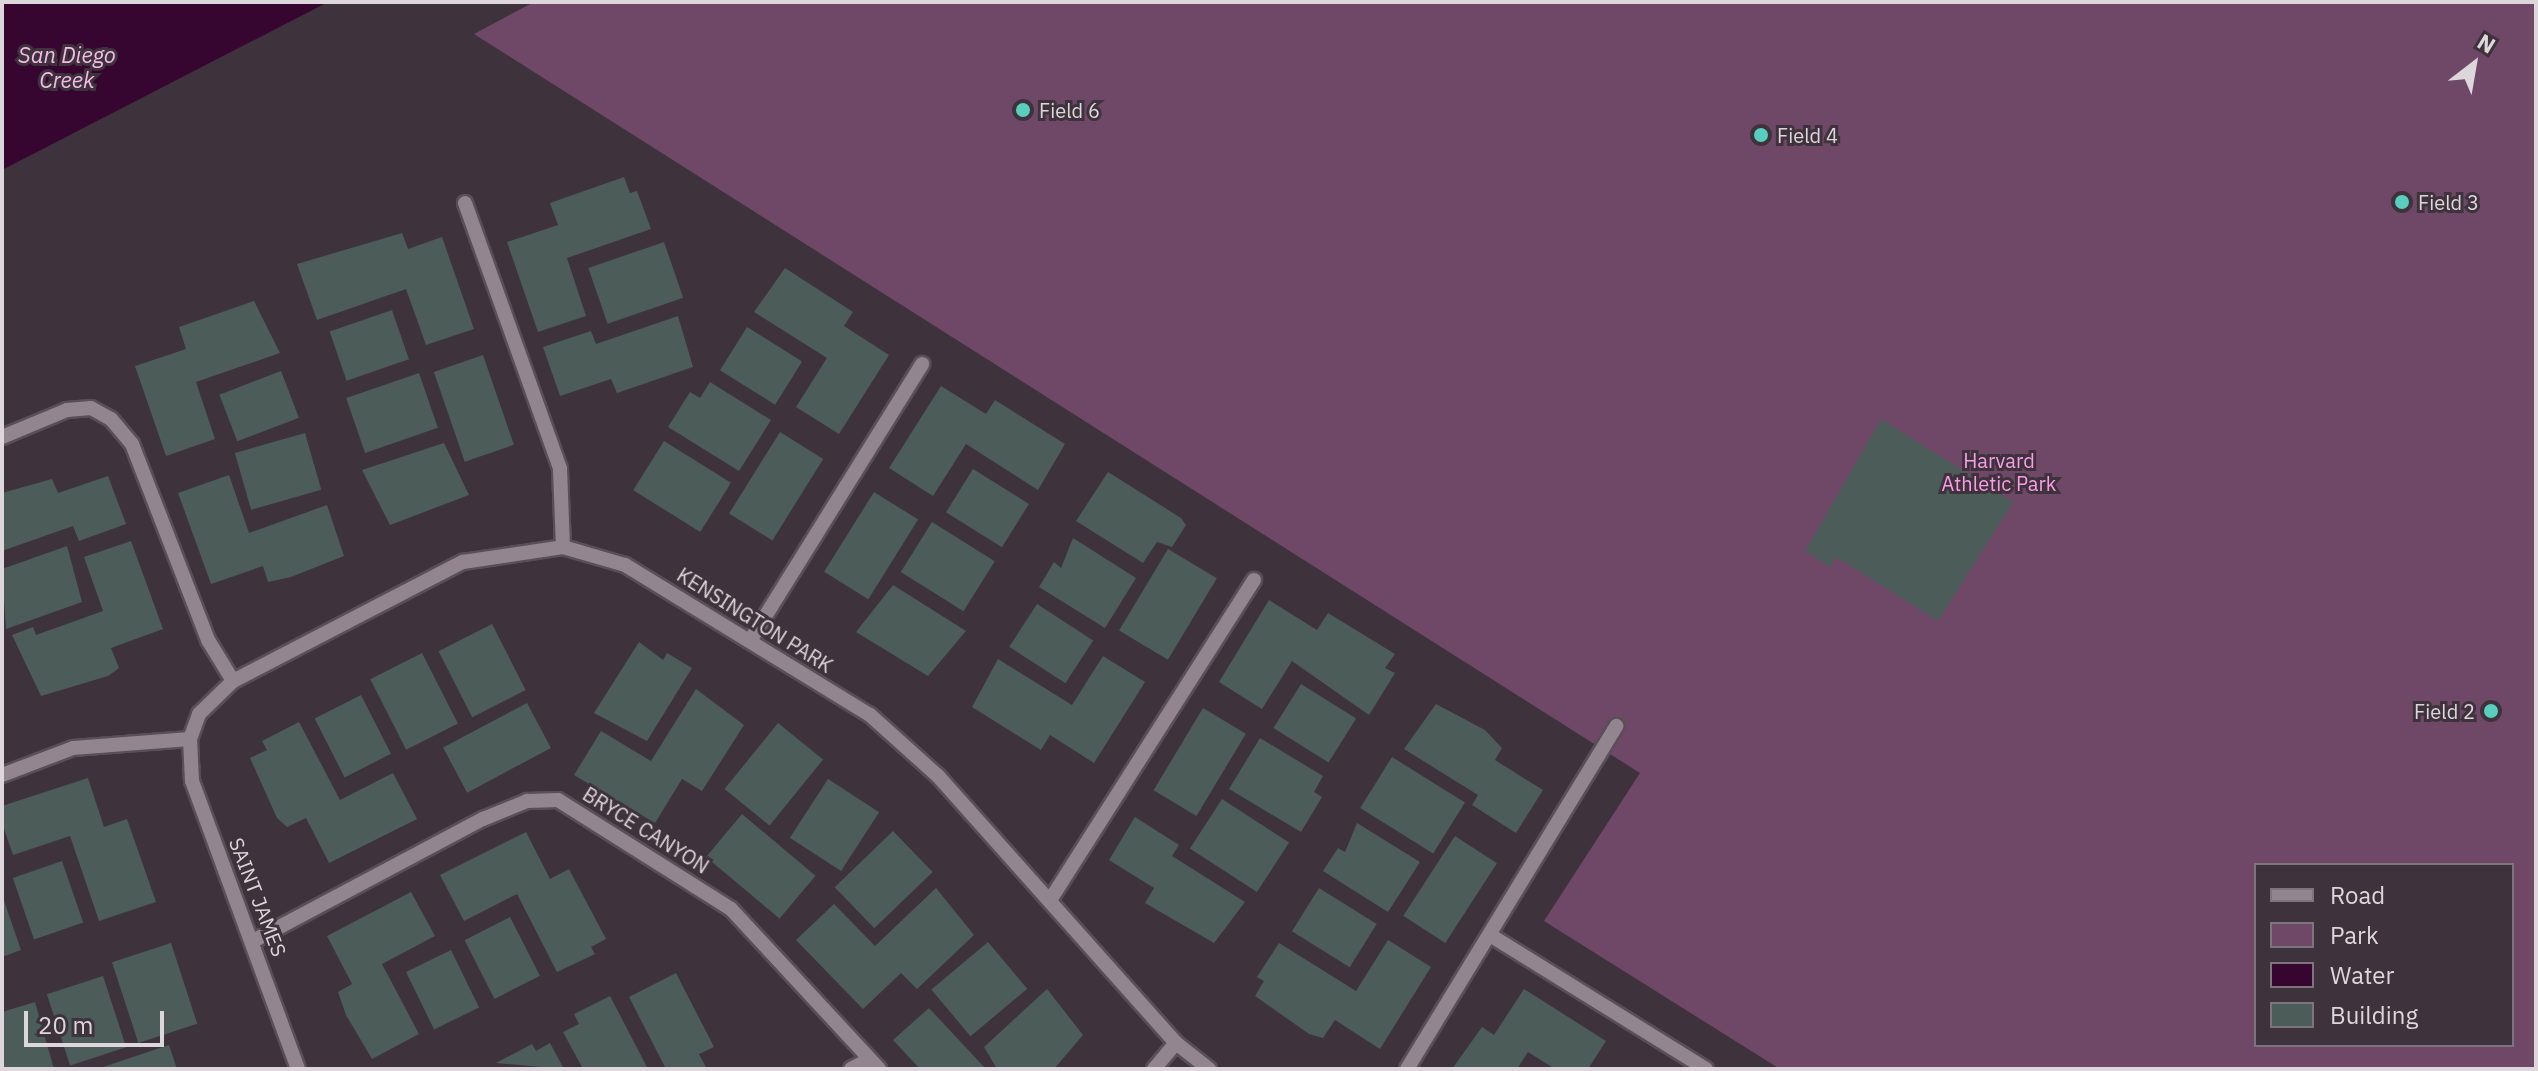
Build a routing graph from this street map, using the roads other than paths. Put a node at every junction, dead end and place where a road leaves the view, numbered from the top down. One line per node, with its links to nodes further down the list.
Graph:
1 (465, 203): 4 (street)
2 (922, 364): 6 (street)
3 (2, 437): 7 (street)
4 (563, 547): 6 (street, KENSINGTON PARK); 7 (street, KENSINGTON PARK)
5 (1254, 580): 11 (street)
6 (751, 639): 11 (street, KENSINGTON PARK)
7 (233, 681): 9 (street, KENSINGTON PARK)
8 (1616, 726): 12 (street)
9 (190, 739): 10 (street); 13 (street, SAINT JAMES)
10 (2, 775)
11 (1052, 897): 14 (street, KENSINGTON PARK)
12 (1490, 935): 20 (street); 21 (street)
13 (255, 940): 15 (street, BRYCE CANYON); 16 (street, SAINT JAMES)
14 (1176, 1043): 18 (street); 19 (street, KENSINGTON PARK)
15 (875, 1064): 17 (street)
16 (298, 1069)
17 (851, 1069)
18 (1154, 1069)
19 (1209, 1069)
20 (1407, 1069)
21 (1706, 1069)

